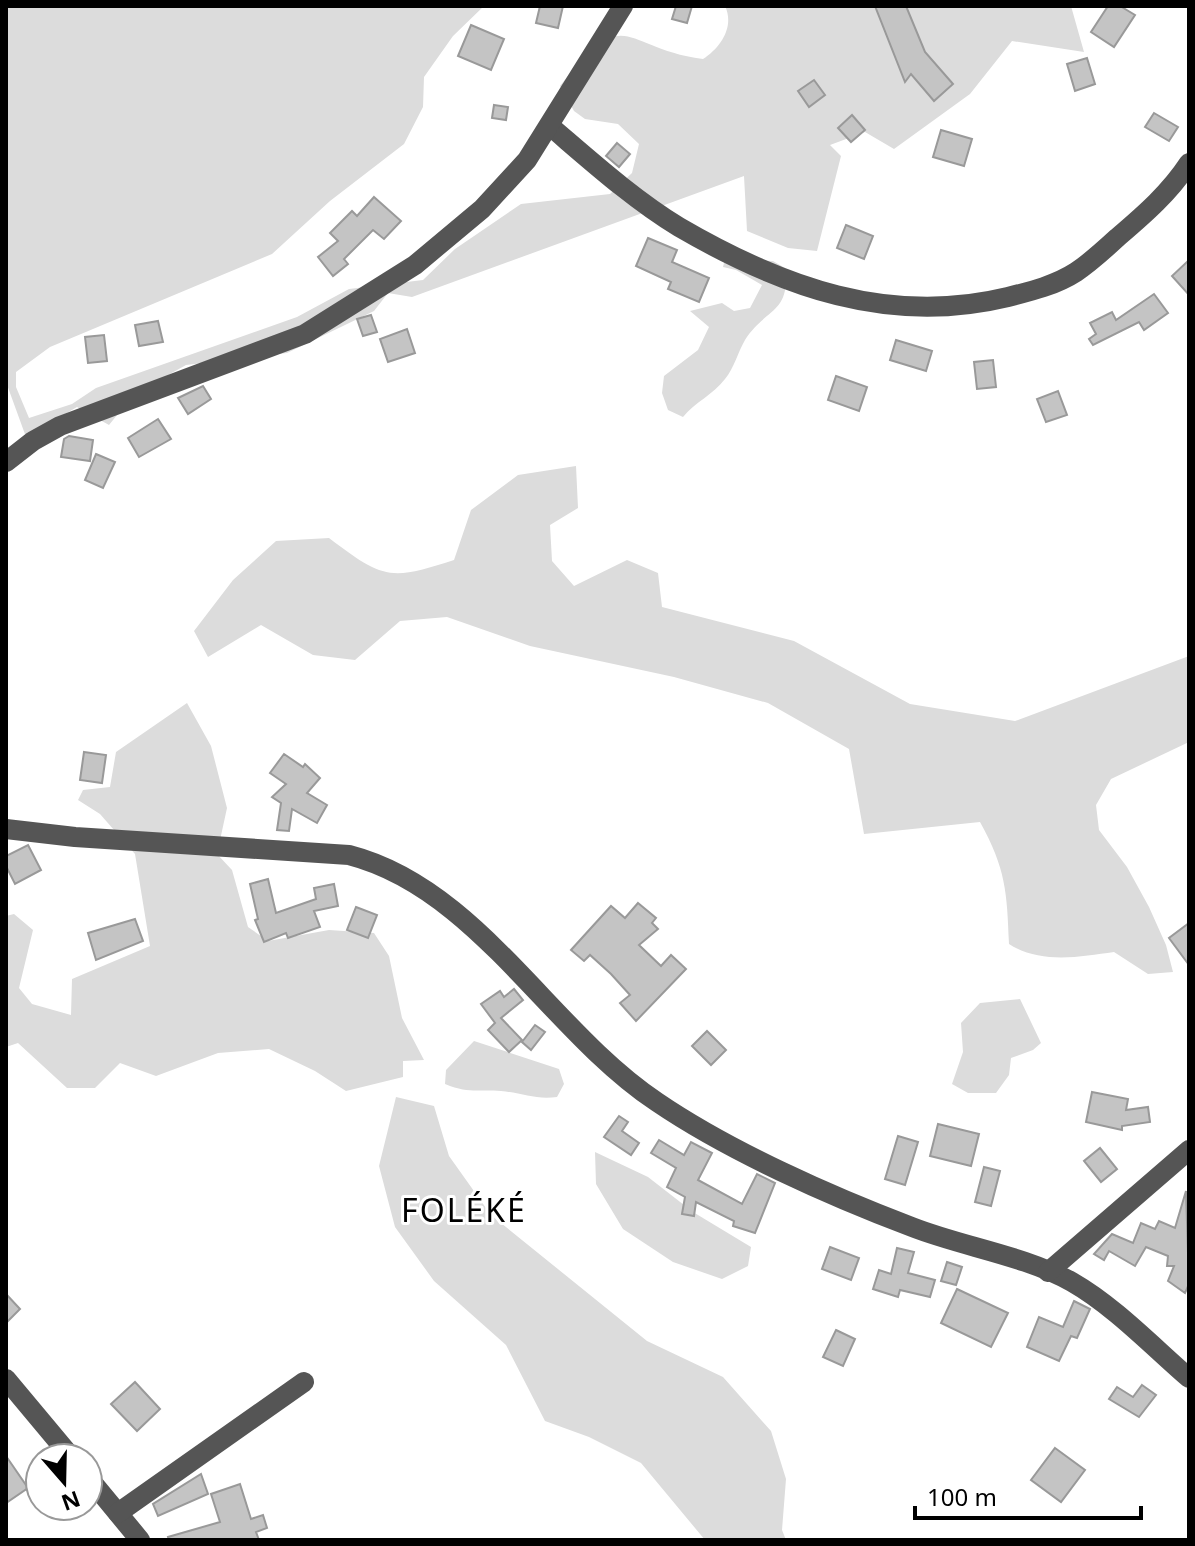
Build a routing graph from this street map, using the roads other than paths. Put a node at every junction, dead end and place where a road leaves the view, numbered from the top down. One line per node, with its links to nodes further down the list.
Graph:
1 (623, 6): 2 (street)
2 (550, 126): 3 (street); 4 (street)
3 (1189, 163)
4 (6, 462)
5 (6, 829): 7 (street)
6 (1189, 1150): 7 (street)
7 (1048, 1272): 8 (street)
8 (1189, 1378)
9 (6, 1379): 11 (street)
10 (304, 1382): 13 (street)
11 (59, 1442)
12 (104, 1496): 13 (street)
13 (118, 1513): 14 (street)
14 (140, 1540)

